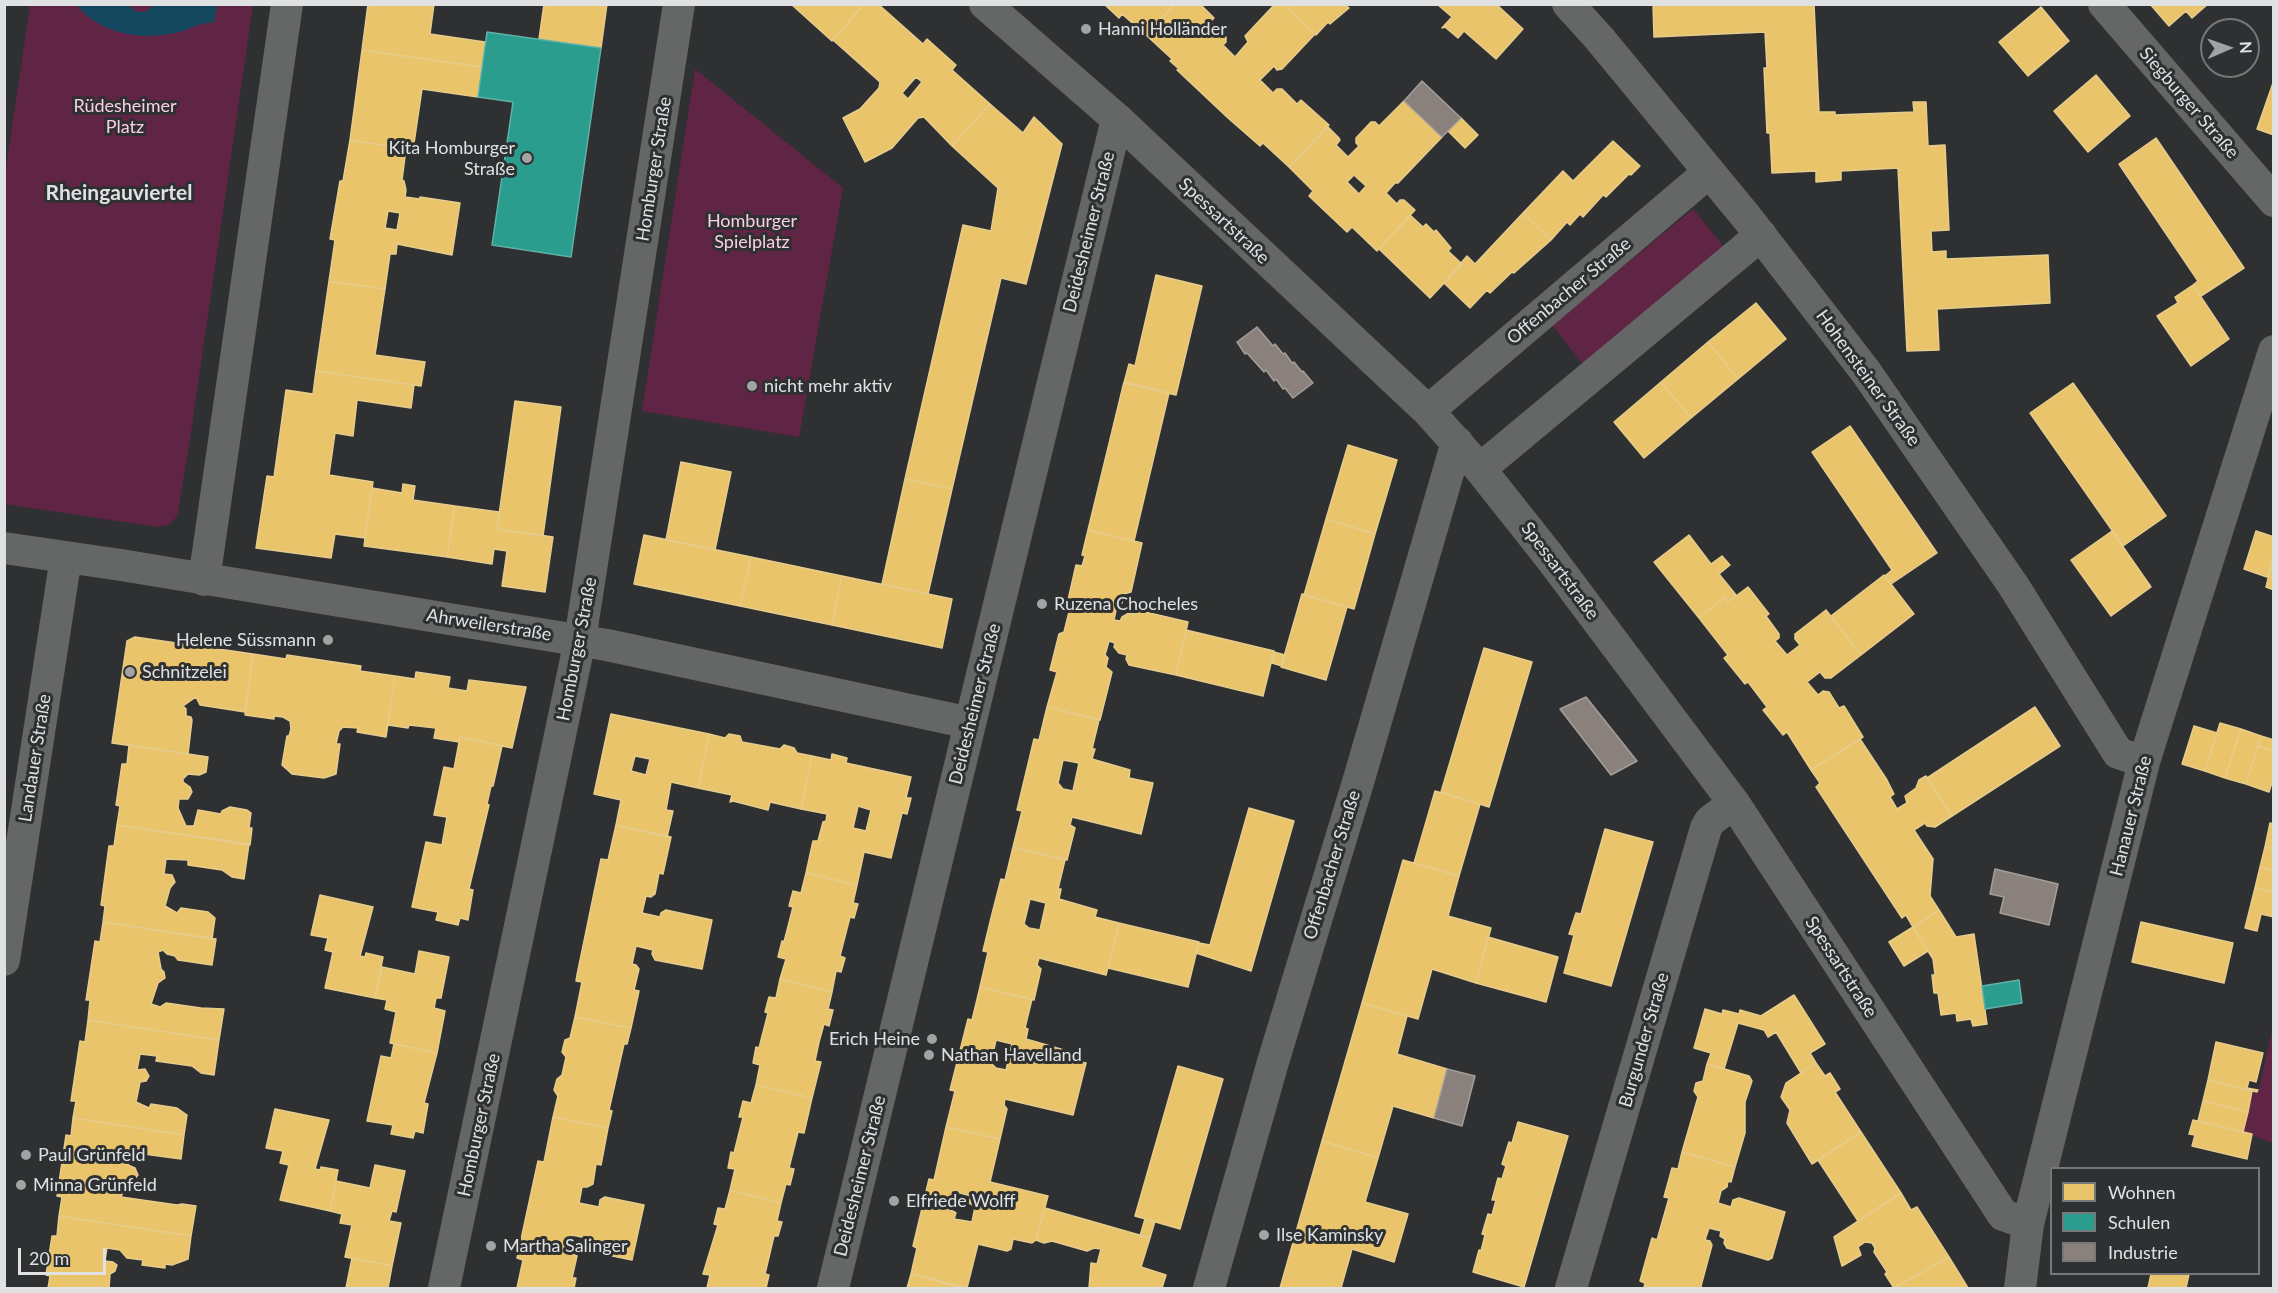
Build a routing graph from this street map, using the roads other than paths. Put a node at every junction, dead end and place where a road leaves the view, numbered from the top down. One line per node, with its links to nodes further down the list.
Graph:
1 (287, 4): 16 (street)
2 (680, 4): 17 (street, Homburger Straße)
3 (985, 4): 6 (street, Spessartstraße)
4 (1568, 4): 7 (street, Hohensteiner Straße)
5 (2104, 4): 8 (street, Siegburger Straße)
6 (1117, 119): 11 (street, Spessartstraße); 18 (street, Deidesheimer Straße)
7 (1709, 172): 9 (street, Hohensteiner Straße); 11 (street, Offenbacher Straße)
8 (2274, 201)
9 (1761, 235): 13 (street); 19 (street, Hohensteiner Straße)
10 (2274, 351): 19 (street, Hanauer Straße)
11 (1428, 411): 12 (street, Spessartstraße)
12 (1457, 442): 13 (street, Spessartstraße); 25 (street, Offenbacher Straße)
13 (1480, 468): 20 (street, Spessartstraße)
14 (4, 548): 15 (street, Ahrweilerstraße)
15 (66, 557): 16 (street, Ahrweilerstraße); 21 (street, Landauer Straße)
16 (204, 580): 17 (street, Ahrweilerstraße)
17 (580, 640): 18 (street, Ahrweilerstraße); 23 (street, Homburger Straße)
18 (970, 723): 24 (street, Deidesheimer Straße)
19 (2144, 762): 22 (street, Hanauer Straße)
20 (1734, 803): 22 (street, Spessartstraße); 26 (street, Burgunder Straße)
21 (4, 960)
22 (2028, 1224): 27 (street, Hanauer Straße)
23 (444, 1288)
24 (833, 1288)
25 (1209, 1288)
26 (1571, 1288)
27 (2020, 1288)

